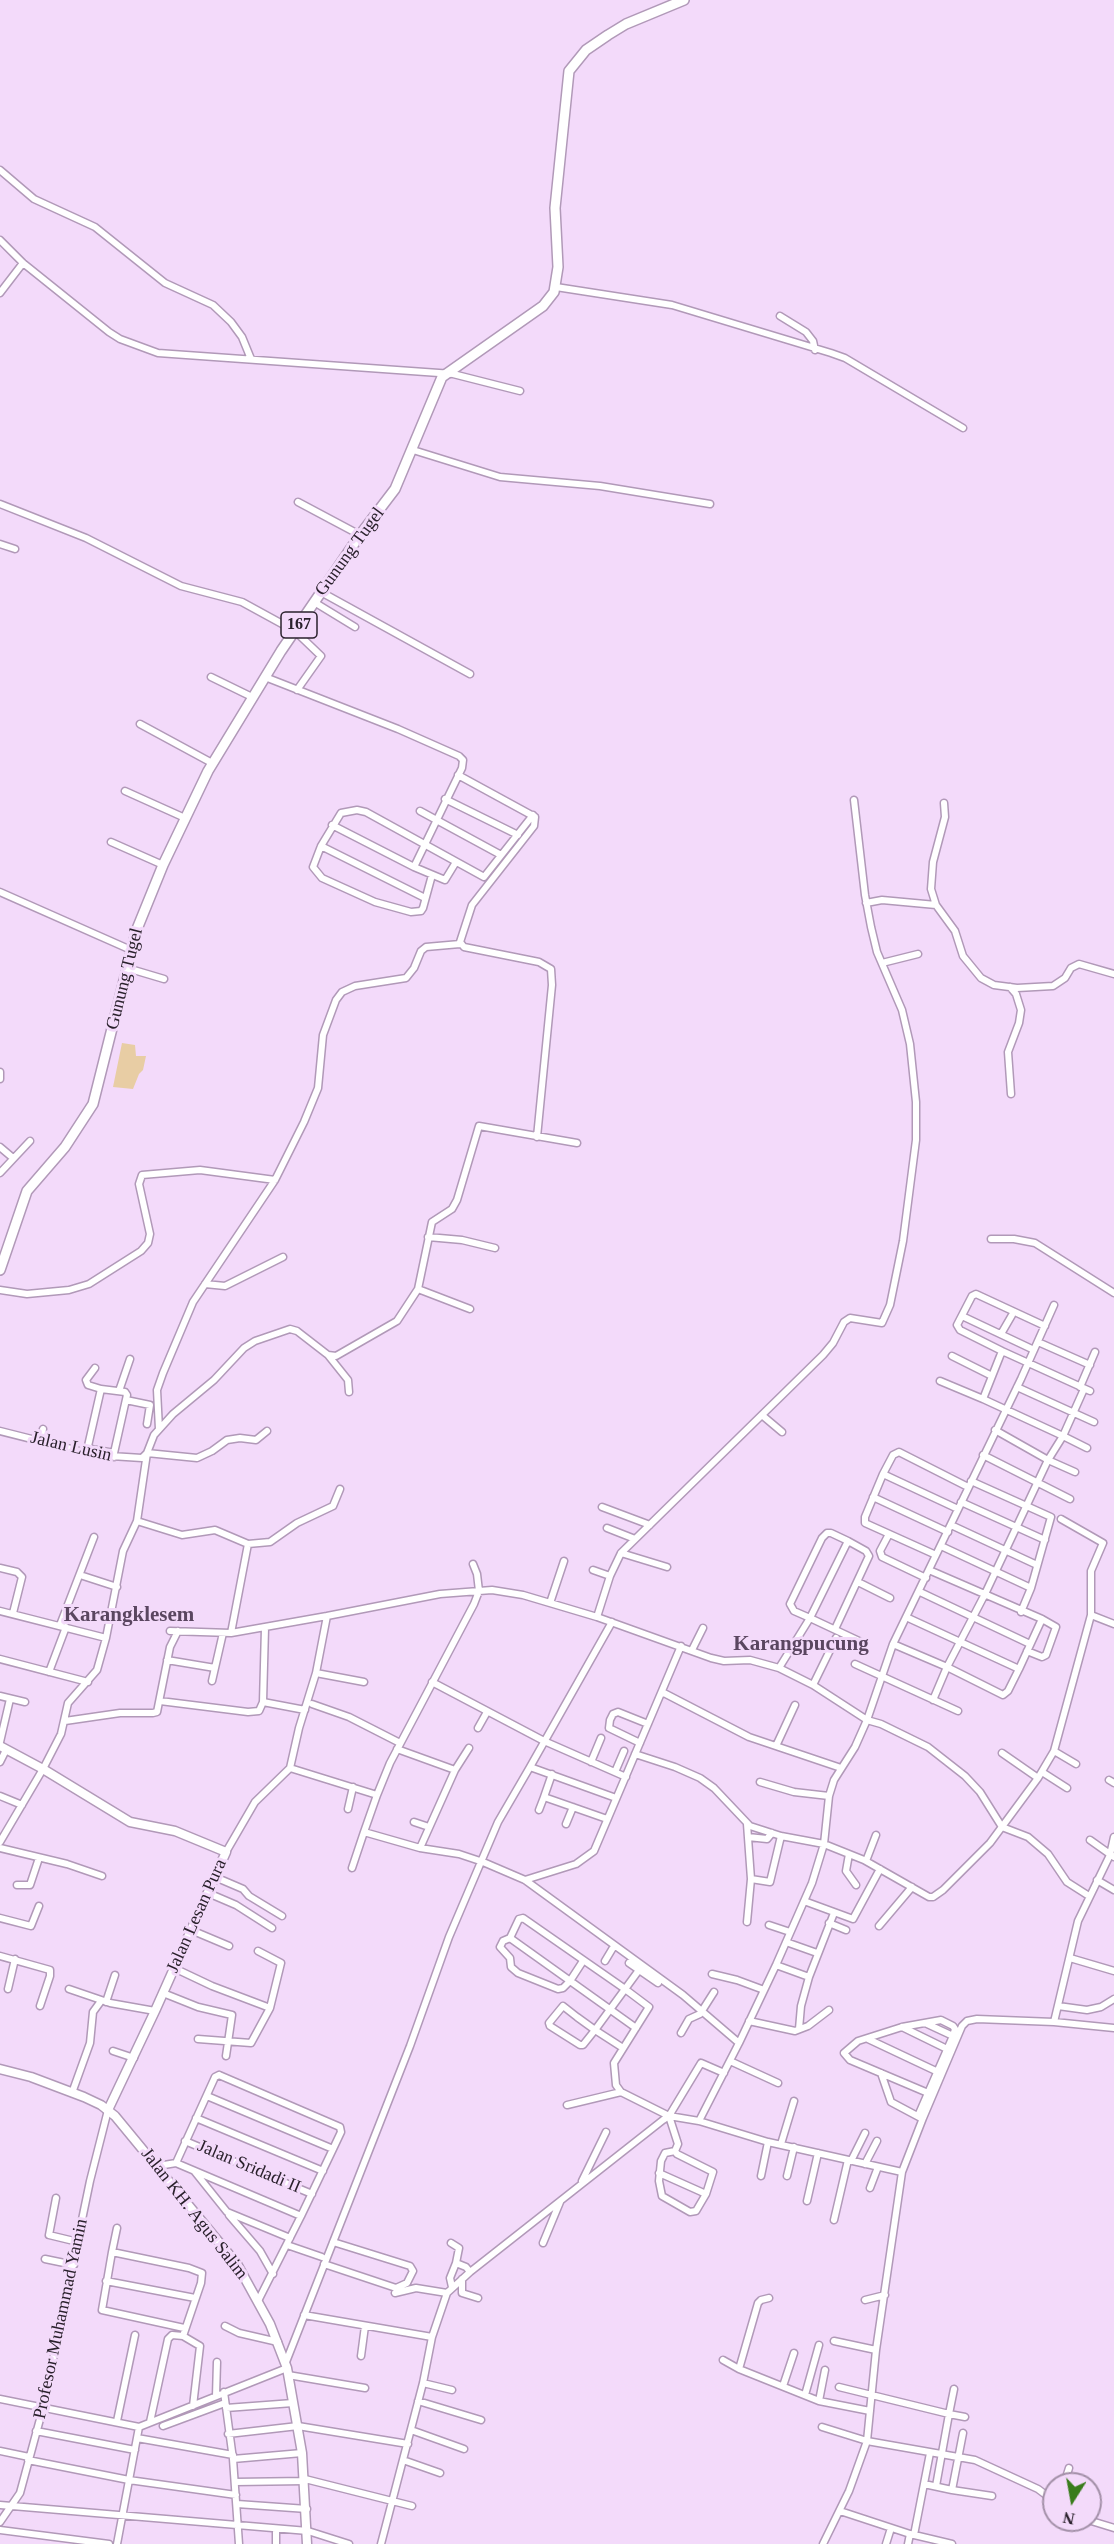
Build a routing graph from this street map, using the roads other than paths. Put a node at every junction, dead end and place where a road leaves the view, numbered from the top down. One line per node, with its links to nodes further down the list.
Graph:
1 (682, 0): 5 (main road)
2 (0, 170): 9 (street)
3 (0, 240): 4 (street)
4 (23, 263): 6 (street); 9 (street)
5 (556, 287): 8 (street); 10 (main road, Gunung Tugel / 167)
6 (0, 293)
7 (780, 316): 8 (street)
8 (815, 350): 12 (street)
9 (251, 359): 10 (street)
10 (446, 373): 11 (street); 13 (main road, Gunung Tugel / 167)
11 (520, 391)
12 (963, 428)
13 (412, 450): 16 (street); 17 (main road, Gunung Tugel / 167)
14 (298, 502): 17 (street)
15 (0, 504): 23 (street)
16 (710, 504)
17 (360, 535): 20 (main road, Gunung Tugel / 167)
18 (0, 544): 19 (street)
19 (15, 549)
20 (321, 592): 21 (main road, Gunung Tugel / 167); 24 (street)
21 (314, 602): 22 (street); 23 (main road, Gunung Tugel / 167)
22 (356, 627)
23 (295, 631): 25 (main road, Gunung Tugel / 167); 27 (street)
24 (470, 674)
25 (265, 676): 27 (street); 28 (main road, Gunung Tugel / 167)
26 (211, 677): 28 (street)
27 (297, 690): 31 (street)
28 (252, 697): 30 (main road, Gunung Tugel / 167)
29 (140, 724): 30 (street)
30 (212, 763): 38 (main road, Gunung Tugel / 167)
31 (458, 776): 33 (street); 37 (street)
32 (125, 791): 38 (street)
33 (446, 799): 39 (street); 41 (street)
34 (854, 800): 52 (street)
35 (944, 803): 53 (street)
36 (420, 812): 39 (street)
37 (534, 815): 41 (street); 54 (street)
38 (185, 818): 47 (main road, Gunung Tugel / 167)
39 (435, 821): 43 (street); 45 (street)
40 (332, 825): 43 (street); 44 (street); 48 (street)
41 (518, 835): 45 (street)
42 (111, 842): 47 (street)
43 (424, 845): 46 (street); 48 (street)
44 (321, 846): 51 (street); 51 (street)
45 (501, 855): 46 (street)
46 (456, 862): 49 (street)
47 (163, 865): 55 (main road, Gunung Tugel / 167)
48 (414, 867): 49 (street)
49 (432, 875): 51 (street)
50 (0, 892): 55 (street)
51 (425, 898)
52 (866, 903): 53 (street); 57 (street)
53 (936, 905): 61 (street)
54 (460, 944): 65 (street); 71 (street)
55 (131, 950): 58 (main road, Gunung Tugel / 167)
56 (918, 954): 57 (street)
57 (882, 963): 108 (street)
58 (127, 968): 60 (street); 76 (main road, Gunung Tugel / 167)
59 (1114, 974): 61 (street)
60 (165, 978)
61 (1010, 987): 64 (street)
62 (0, 1072): 63 (street)
63 (0, 1079)
64 (1011, 1094)
65 (537, 1137): 67 (street); 72 (street)
66 (30, 1141): 69 (street)
67 (577, 1143)
68 (0, 1147): 69 (street)
69 (13, 1158): 70 (street)
70 (0, 1173)
71 (275, 1180): 77 (street); 79 (street)
72 (428, 1237): 74 (street); 78 (street)
73 (991, 1239): 80 (street)
74 (495, 1248)
75 (283, 1257): 77 (street)
76 (0, 1270)
77 (205, 1284): 112 (street)
78 (417, 1289): 82 (street); 91 (street)
79 (0, 1290)
80 (1114, 1293)
81 (1054, 1305): 85 (street)
82 (470, 1309)
83 (1012, 1315): 86 (street)
84 (962, 1316): 85 (street); 86 (street); 89 (street)
85 (1045, 1326): 87 (street)
86 (1001, 1334): 88 (street)
87 (1038, 1342): 88 (street); 95 (street)
88 (1034, 1350): 94 (street)
89 (1002, 1351): 94 (street); 97 (street)
90 (1095, 1352): 95 (street)
91 (328, 1355): 103 (street); 112 (street)
92 (952, 1356): 97 (street)
93 (130, 1359): 102 (street)
94 (1028, 1364): 99 (street); 101 (street)
95 (1090, 1365): 101 (street)
96 (95, 1368): 100 (street)
97 (992, 1376): 104 (street)
98 (940, 1381): 104 (street)
99 (1017, 1387): 106 (street); 107 (street)
100 (100, 1389): 102 (street); 121 (street)
101 (1085, 1389): 107 (street)
102 (118, 1391): 105 (street)
103 (350, 1392)
104 (983, 1399): 106 (street)
105 (126, 1400): 110 (street); 121 (street)
106 (1006, 1410): 113 (street); 117 (street)
107 (1073, 1413): 109 (street); 117 (street)
108 (763, 1416): 116 (street); 136 (street)
109 (1094, 1422)
110 (147, 1424)
111 (44, 1429): 118 (street)
112 (159, 1429): 120 (street)
113 (995, 1430): 122 (street); 123 (street)
114 (0, 1431): 118 (street, Jalan Lusin)
115 (267, 1431): 120 (street, Jalan Lusin)
116 (782, 1432)
117 (1063, 1436): 119 (street); 123 (street)
118 (40, 1441): 121 (street, Jalan Lusin)
119 (1087, 1448)
120 (147, 1453): 121 (street, Jalan Lusin); 135 (street)
121 (114, 1455)
122 (984, 1455): 126 (street); 127 (street)
123 (1048, 1460): 124 (street); 126 (street)
124 (1076, 1472)
125 (883, 1474): 127 (street); 129 (street); 131 (street)
126 (1037, 1481): 130 (street); 132 (street)
127 (969, 1484): 131 (street); 132 (street)
128 (340, 1489): 145 (street)
129 (873, 1497): 139 (street); 140 (street)
130 (1070, 1499)
131 (960, 1505): 137 (street); 139 (street)
132 (1027, 1505): 137 (street); 143 (street)
133 (602, 1507): 136 (street)
134 (1061, 1519): 172 (street)
135 (137, 1521): 145 (street); 162 (street)
136 (650, 1525): 142 (street)
137 (1016, 1527): 143 (street); 147 (street)
138 (607, 1528): 142 (street)
139 (949, 1529): 146 (street); 147 (street)
140 (889, 1534): 149 (street); 160 (street)
141 (94, 1537): 158 (street)
142 (635, 1539): 148 (street)
143 (1046, 1540): 152 (street)
144 (848, 1541): 161 (street); 177 (street); 177 (street)
145 (248, 1544): 188 (street)
146 (941, 1546): 149 (street); 157 (street)
147 (1005, 1548): 152 (street); 157 (street)
148 (621, 1553): 153 (street); 159 (street)
149 (936, 1555): 156 (street)
150 (564, 1561): 168 (street)
151 (473, 1564): 164 (street)
152 (1038, 1565): 163 (street)
153 (667, 1567)
154 (0, 1568): 171 (street)
155 (593, 1570): 159 (street)
156 (929, 1570): 160 (street); 166 (street)
157 (995, 1570): 163 (street); 166 (street)
158 (80, 1575): 162 (street); 181 (street)
159 (610, 1576): 175 (street)
160 (926, 1578): 165 (street)
161 (858, 1582): 167 (street); 184 (street)
162 (117, 1587): 189 (street)
163 (1032, 1588): 169 (street)
164 (479, 1591): 168 (street); 173 (street); 210 (street)
165 (920, 1592): 174 (street); 176 (street)
166 (985, 1594): 169 (street); 174 (street)
167 (890, 1598)
168 (550, 1603): 175 (street)
169 (1021, 1612): 178 (street)
170 (0, 1613): 171 (street)
171 (13, 1613): 181 (street)
172 (1091, 1615): 180 (street); 237 (street)
173 (327, 1616): 182 (street); 205 (street)
174 (972, 1616): 192 (street); 195 (street)
175 (597, 1617): 179 (street)
176 (906, 1617): 192 (street); 193 (street)
177 (810, 1618): 184 (street); 202 (street)
178 (1042, 1619): 195 (street); 195 (street)
179 (612, 1622): 194 (street); 229 (street)
180 (1114, 1624)
181 (63, 1626): 189 (street); 204 (street)
182 (265, 1628): 188 (street); 218 (street)
183 (703, 1628): 196 (street)
184 (835, 1629): 191 (street)
185 (170, 1630): 186 (street)
186 (178, 1631): 187 (street); 198 (street)
187 (223, 1633): 188 (street); 201 (street)
188 (231, 1633)
189 (106, 1638): 208 (street)
190 (836, 1638): 211 (street)
191 (860, 1641)
192 (960, 1642): 200 (street); 203 (street)
193 (893, 1644): 200 (street); 206 (street)
194 (681, 1646): 196 (street); 212 (street)
195 (1028, 1648): 203 (street)
196 (692, 1650): 202 (street)
197 (0, 1659): 204 (street)
198 (167, 1660): 201 (street); 216 (street)
199 (855, 1664): 206 (street)
200 (947, 1667): 203 (street); 215 (street)
201 (215, 1668): 207 (street)
202 (779, 1668): 211 (street)
203 (1020, 1669)
204 (49, 1672): 208 (street)
205 (316, 1673): 209 (street); 221 (street)
206 (881, 1677): 215 (street); 225 (street)
207 (212, 1681)
208 (88, 1682): 224 (street)
209 (364, 1682)
210 (432, 1682): 223 (street); 233 (street)
211 (813, 1685): 225 (street)
212 (662, 1692): 226 (street); 234 (street)
213 (0, 1696): 214 (street)
214 (10, 1699): 217 (street); 232 (street)
215 (933, 1700): 222 (street)
216 (160, 1701): 218 (street); 224 (street)
217 (25, 1702)
218 (263, 1702): 221 (street)
219 (312, 1704): 233 (street)
220 (795, 1705): 234 (street)
221 (305, 1710): 247 (street)
222 (958, 1711)
223 (488, 1712): 227 (street); 229 (street)
224 (68, 1720): 246 (street)
225 (867, 1720): 245 (street); 270 (street)
226 (648, 1724): 230 (street); 230 (street)
227 (478, 1728)
228 (601, 1738): 242 (street)
229 (544, 1741): 238 (street); 244 (street)
230 (640, 1743): 240 (street)
231 (573, 1744): 238 (street)
232 (2, 1746): 241 (street); 246 (main road, Jalan Lesan Pura)
233 (399, 1746): 248 (street); 256 (street)
234 (776, 1746): 245 (street)
235 (469, 1748): 248 (street)
236 (624, 1751): 249 (street)
237 (1053, 1751): 243 (street); 251 (street)
238 (569, 1752): 242 (street)
239 (1002, 1753): 251 (street)
240 (635, 1754): 252 (street); 268 (street)
241 (0, 1762)
242 (591, 1762): 249 (street)
243 (1076, 1764)
244 (530, 1767): 250 (street); 287 (street)
245 (841, 1768): 258 (street)
246 (43, 1769): 261 (street); 282 (main road, Jalan Lesan Pura)
247 (288, 1770): 254 (street); 282 (street)
248 (455, 1770): 269 (street)
249 (615, 1772): 252 (street)
250 (552, 1774): 259 (street); 260 (street)
251 (1040, 1775): 255 (street); 270 (street)
252 (626, 1777): 260 (street)
253 (760, 1782): 258 (street)
254 (353, 1787): 256 (street); 263 (street)
255 (1067, 1788)
256 (376, 1795): 271 (street)
257 (0, 1796): 261 (street)
258 (829, 1796): 279 (street)
259 (544, 1797): 262 (street); 264 (street)
260 (616, 1798): 265 (street)
261 (22, 1805): 278 (street)
262 (573, 1807): 265 (street); 267 (street)
263 (348, 1809)
264 (539, 1810)
265 (607, 1819): 293 (street)
266 (414, 1822): 269 (street)
267 (566, 1824)
268 (747, 1824): 272 (street); 275 (street)
269 (429, 1827): 281 (street)
270 (1002, 1827): 297 (street); 300 (street)
271 (364, 1832): 281 (street); 288 (street)
272 (772, 1833): 274 (street); 275 (street)
273 (876, 1835): 286 (street)
274 (781, 1836): 279 (street); 292 (street)
275 (748, 1837): 292 (street)
276 (1114, 1837): 284 (street)
277 (1090, 1840): 284 (street)
278 (0, 1842)
279 (824, 1844): 283 (street); 301 (street)
280 (0, 1848): 285 (street)
281 (420, 1848): 287 (street)
282 (226, 1852): 291 (main road, Jalan Lesan Pura)
283 (849, 1854): 286 (street); 296 (street)
284 (1112, 1856): 294 (street)
285 (39, 1857): 290 (street); 295 (street)
286 (866, 1861): 289 (street)
287 (483, 1862): 293 (street); 418 (street)
288 (351, 1868)
289 (880, 1869): 297 (street); 303 (street)
290 (102, 1876)
291 (215, 1876): 299 (main road, Jalan Lesan Pura); 304 (street)
292 (752, 1879): 306 (street)
293 (525, 1880): 317 (street)
294 (1097, 1880): 298 (street); 300 (street)
295 (17, 1885)
296 (856, 1885)
297 (912, 1887): 309 (street)
298 (1114, 1890)
299 (208, 1893): 310 (street); 311 (main road, Jalan Lesan Pura)
300 (1089, 1896): 321 (street)
301 (804, 1901): 303 (street); 313 (street)
302 (39, 1906): 305 (street)
303 (834, 1913): 307 (street)
304 (282, 1916)
305 (0, 1918)
306 (747, 1922)
307 (829, 1923): 312 (street); 319 (street)
308 (769, 1925): 313 (street)
309 (879, 1926)
310 (272, 1928)
311 (191, 1930): 316 (street); 327 (main road, Jalan Lesan Pura)
312 (846, 1930)
313 (790, 1932): 315 (street)
314 (510, 1938): 323 (street); 333 (street); 333 (street)
315 (786, 1942): 319 (street); 326 (street)
316 (229, 1946)
317 (614, 1946): 324 (street); 349 (street)
318 (258, 1951): 345 (street)
319 (817, 1953): 332 (street)
320 (0, 1956): 322 (street)
321 (1070, 1958): 329 (street); 344 (street)
322 (15, 1959): 335 (street); 343 (street)
323 (583, 1961): 333 (street); 337 (street)
324 (605, 1961)
325 (629, 1963): 328 (street)
326 (776, 1965): 332 (street); 338 (street)
327 (174, 1968): 340 (main road, Jalan Lesan Pura); 345 (street)
328 (639, 1970): 334 (street); 337 (street)
329 (1114, 1971)
330 (712, 1974): 338 (street)
331 (115, 1975): 342 (street)
332 (809, 1977): 355 (street)
333 (570, 1981): 346 (street)
334 (658, 1983)
335 (9, 1989)
336 (69, 1989): 342 (street)
337 (625, 1989): 346 (street); 353 (street)
338 (764, 1990): 350 (street)
339 (714, 1992): 349 (street)
340 (163, 1993): 348 (main road, Jalan Lesan Pura); 360 (street)
341 (1114, 2000): 344 (street)
342 (104, 2001): 348 (street); 374 (street)
343 (40, 2006)
344 (1058, 2006): 351 (street)
345 (270, 2008): 360 (street)
346 (610, 2009): 353 (street); 356 (street)
347 (829, 2010): 355 (street)
348 (156, 2011): 366 (main road, Jalan Lesan Pura)
349 (701, 2011): 357 (street); 361 (street)
350 (749, 2021): 355 (street); 361 (street)
351 (1054, 2022): 354 (street); 381 (street)
352 (902, 2027): 359 (street); 363 (street); 363 (street)
353 (636, 2028): 362 (street)
354 (1114, 2028)
355 (799, 2029)
356 (596, 2030): 356 (street); 362 (street)
357 (681, 2033)
358 (198, 2039): 360 (street)
359 (867, 2039): 369 (street); 371 (street)
360 (230, 2043): 365 (street)
361 (739, 2043): 367 (street)
362 (623, 2048): 373 (street)
363 (947, 2049): 369 (street)
364 (114, 2051): 366 (street)
365 (226, 2056)
366 (134, 2058): 379 (main road, Jalan Lesan Pura)
367 (730, 2061): 370 (street); 372 (street)
368 (0, 2069): 374 (main road, Jalan KH. Agus Salim)
369 (938, 2072): 375 (street)
370 (724, 2073): 380 (street); 383 (street)
371 (881, 2073): 375 (street); 381 (street)
372 (778, 2083)
373 (621, 2092): 378 (street); 380 (street)
374 (72, 2093): 379 (main road, Jalan KH. Agus Salim)
375 (928, 2093): 381 (street)
376 (207, 2096): 382 (street); 391 (street); 391 (street)
377 (794, 2101): 389 (street)
378 (567, 2105)
379 (108, 2110): 397 (main road, Jalan KH. Agus Salim); 416 (street, Profesor Muhammad Yamin)
380 (669, 2116): 383 (street); 392 (street); 405 (street)
381 (920, 2117): 401 (street)
382 (196, 2118): 386 (street); 400 (street)
383 (699, 2121): 388 (street)
384 (606, 2132): 405 (street)
385 (865, 2133): 394 (street)
386 (185, 2141): 395 (street); 407 (street, Jalan Sridadi II)
387 (877, 2141): 396 (street)
388 (768, 2142): 389 (street); 403 (street)
389 (781, 2144): 390 (street)
390 (794, 2147): 393 (street); 404 (street)
391 (333, 2149): 400 (street)
392 (675, 2151): 402 (street); 408 (street)
393 (818, 2153): 394 (street); 411 (street)
394 (849, 2161): 396 (street); 414 (street)
395 (176, 2163): 397 (street); 399 (street)
396 (865, 2164): 398 (street)
397 (158, 2166): 438 (main road, Jalan KH. Agus Salim)
398 (878, 2167): 401 (street); 406 (street)
399 (194, 2171): 412 (street); 413 (street)
400 (323, 2171): 407 (street)
401 (902, 2172): 434 (street)
402 (659, 2173): 408 (street); 408 (street)
403 (760, 2176)
404 (787, 2176)
405 (579, 2186): 410 (street)
406 (870, 2188)
407 (312, 2194): 413 (street)
408 (706, 2194)
409 (56, 2198): 416 (street)
410 (560, 2201): 420 (street); 427 (street)
411 (807, 2201)
412 (227, 2212): 417 (street); 428 (street)
413 (301, 2216): 417 (street)
414 (834, 2220)
415 (117, 2228): 421 (street)
416 (78, 2242): 426 (street, Profesor Muhammad Yamin)
417 (289, 2242): 422 (street); 428 (street)
418 (333, 2242): 425 (street); 425 (street)
419 (451, 2242): 424 (street)
420 (543, 2243)
421 (112, 2252): 430 (street); 435 (street)
422 (322, 2257)
423 (45, 2259): 426 (street)
424 (456, 2263): 427 (street); 431 (street)
425 (324, 2264): 440 (street)
426 (74, 2265): 474 (street, Profesor Muhammad Yamin)
427 (470, 2272): 429 (street)
428 (273, 2274): 438 (street)
429 (462, 2279): 431 (street); 436 (street)
430 (106, 2281): 435 (street); 443 (street)
431 (452, 2287): 432 (street)
432 (447, 2293): 433 (street); 446 (street)
433 (395, 2294)
434 (885, 2295): 439 (street); 450 (street)
435 (195, 2298): 443 (street)
436 (478, 2298)
437 (769, 2298): 456 (street)
438 (258, 2301): 448 (main road, Jalan KH. Agus Salim)
439 (865, 2301)
440 (304, 2315): 442 (street); 455 (street)
441 (225, 2326): 448 (street)
442 (365, 2326): 446 (street); 452 (street)
443 (184, 2328): 445 (street)
444 (135, 2335): 480 (street)
445 (183, 2336): 472 (street); 481 (street)
446 (432, 2337): 458 (street)
447 (834, 2341): 450 (street)
448 (278, 2342): 455 (main road, Jalan KH. Agus Salim)
449 (819, 2345): 465 (street)
450 (876, 2350): 466 (street)
451 (794, 2353): 459 (street)
452 (361, 2356)
453 (723, 2360): 456 (street)
454 (217, 2362): 467 (street)
455 (287, 2368): 461 (street); 464 (street); 471 (main road, Jalan KH. Agus Salim)
456 (739, 2369): 459 (street)
457 (825, 2370): 470 (street)
458 (423, 2383): 463 (street); 469 (street)
459 (783, 2385): 465 (street)
460 (839, 2387): 466 (street)
461 (365, 2388)
462 (954, 2389): 476 (street)
463 (452, 2390)
464 (224, 2392): 467 (street); 473 (street)
465 (805, 2395): 470 (street)
466 (872, 2395): 475 (street); 476 (street)
467 (216, 2396): 472 (street)
468 (0, 2399): 474 (street)
469 (418, 2401): 479 (street); 486 (street)
470 (819, 2401): 475 (street)
471 (293, 2403): 473 (street); 483 (main road, Jalan KH. Agus Salim)
472 (192, 2406): 477 (street); 481 (street)
473 (226, 2406): 477 (street); 489 (street)
474 (43, 2408): 480 (street); 487 (street, Profesor Muhammad Yamin)
475 (870, 2411): 491 (street)
476 (949, 2414): 478 (street); 498 (street)
477 (194, 2415): 482 (street)
478 (965, 2417)
479 (482, 2420)
480 (117, 2421): 484 (street)
481 (150, 2422): 484 (street)
482 (163, 2426)
483 (298, 2426): 489 (street); 492 (street); 496 (main road, Jalan KH. Agus Salim)
484 (139, 2427): 490 (street)
485 (822, 2427): 491 (street)
486 (411, 2430): 492 (street); 493 (street)
487 (36, 2432): 494 (street); 500 (street, Profesor Muhammad Yamin)
488 (963, 2433): 501 (street)
489 (228, 2434): 499 (street)
490 (137, 2438): 494 (street); 499 (street)
491 (867, 2441): 497 (street); 521 (street)
492 (408, 2444): 502 (street)
493 (464, 2449)
494 (135, 2450): 506 (street)
495 (0, 2451): 500 (street)
496 (302, 2453): 499 (street); 507 (main road, Jalan KH. Agus Salim)
497 (930, 2453): 498 (street); 509 (street)
498 (943, 2455): 501 (street); 510 (street)
499 (233, 2457): 508 (street)
500 (29, 2458): 506 (street); 519 (street, Profesor Muhammad Yamin)
501 (958, 2458): 511 (street); 512 (street)
502 (403, 2460): 505 (street); 515 (street)
503 (1069, 2468): 504 (street)
504 (1068, 2472)
505 (440, 2473)
506 (129, 2480): 513 (street); 522 (street)
507 (305, 2480): 508 (street); 515 (street); 520 (main road, Jalan KH. Agus Salim)
508 (235, 2482): 513 (street)
509 (924, 2484): 510 (street); 529 (street)
510 (936, 2486): 511 (street)
511 (952, 2490): 514 (street)
512 (1042, 2492)
513 (236, 2495): 516 (street)
514 (992, 2496)
515 (394, 2500): 518 (street); 537 (street)
516 (237, 2504): 520 (street); 524 (street)
517 (0, 2505): 519 (street)
518 (412, 2506)
519 (12, 2508): 522 (street); 523 (street, Profesor Muhammad Yamin)
520 (307, 2509): 528 (main road, Jalan KH. Agus Salim)
521 (840, 2511): 525 (street); 538 (street)
522 (124, 2516): 524 (street); 532 (street)
523 (0, 2522)
524 (238, 2527): 526 (street); 533 (street)
525 (891, 2528): 529 (street); 539 (street)
526 (276, 2529): 528 (street); 534 (street)
527 (0, 2530): 531 (street)
528 (308, 2531): 535 (main road, Jalan KH. Agus Salim); 536 (street)
529 (912, 2535): 530 (street); 540 (street)
530 (923, 2541): 541 (street)
531 (109, 2544)
532 (117, 2544)
533 (239, 2544)
534 (276, 2544)
535 (307, 2544)
536 (349, 2544)
537 (381, 2544)
538 (823, 2544)
539 (886, 2544)
540 (908, 2544)
541 (952, 2544)

